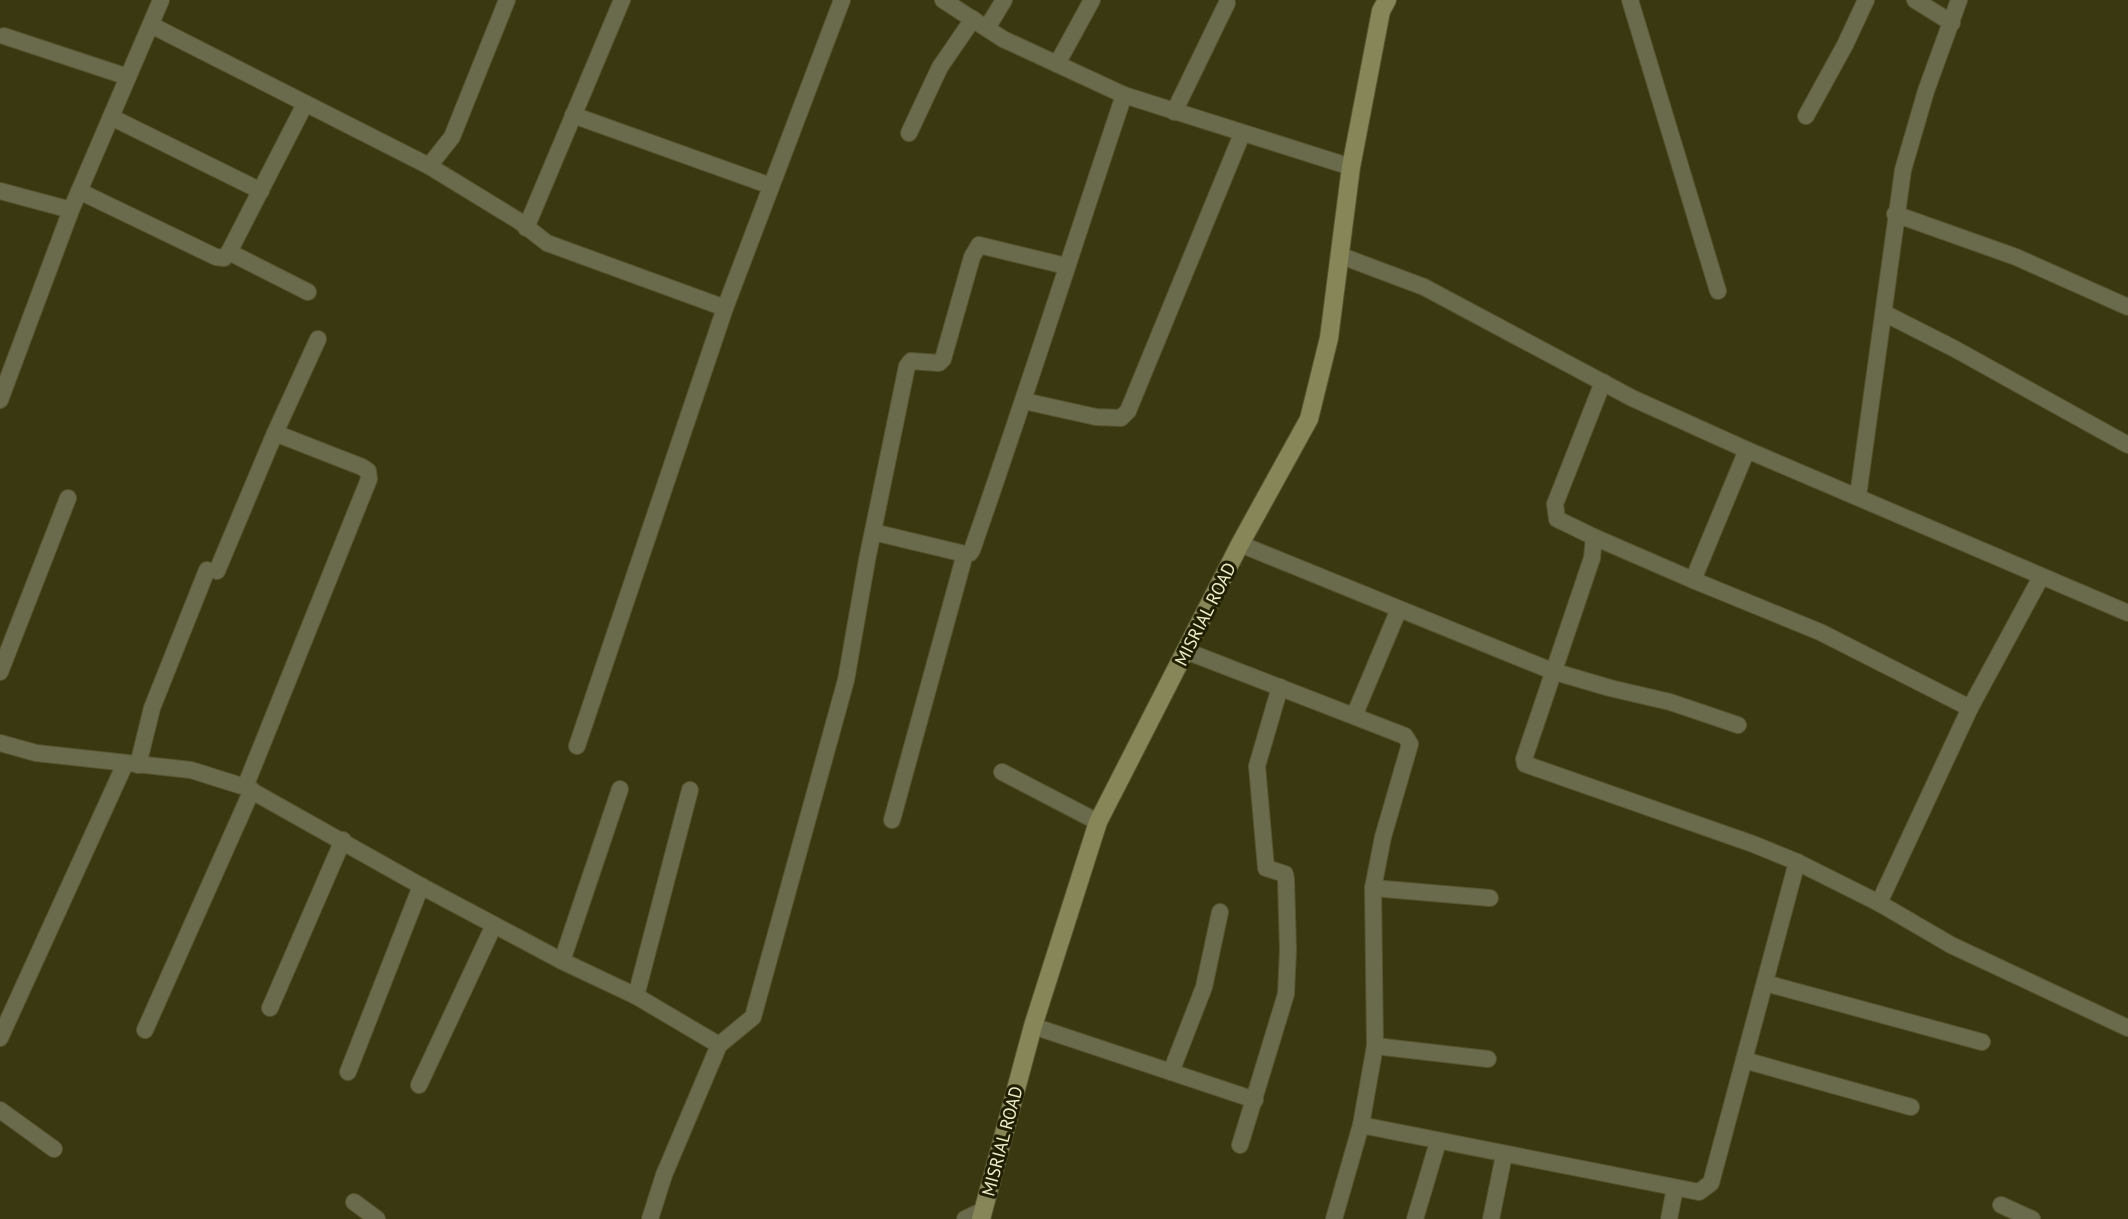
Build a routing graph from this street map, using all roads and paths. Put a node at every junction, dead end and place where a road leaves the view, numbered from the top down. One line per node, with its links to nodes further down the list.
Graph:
1 (161, 0): 16 (street)
2 (507, 0): 28 (street)
3 (622, 0): 23 (street)
4 (842, 0): 30 (street)
5 (943, 0): 14 (street)
6 (1004, 0): 14 (street)
7 (1093, 0): 18 (street)
8 (1387, 0): 29 (main road, MISRIAL ROAD)
9 (1630, 0): 40 (street)
10 (1866, 0): 24 (street)
11 (1915, 0): 15 (street)
12 (1959, 0): 15 (street)
13 (1227, 3): 22 (street)
14 (980, 23): 18 (street); 26 (street)
15 (1952, 23): 35 (street)
16 (151, 25): 19 (street); 21 (street)
17 (4, 36): 19 (street)
18 (1056, 64): 20 (street)
19 (128, 77): 25 (street)
20 (1124, 95): 22 (street); 39 (street)
21 (305, 104): 28 (street); 33 (street)
22 (1174, 112): 27 (street)
23 (573, 115): 30 (street); 36 (street)
24 (1806, 116)
25 (111, 117): 32 (street); 33 (street)
26 (909, 134)
27 (1242, 134): 29 (street); 48 (street)
28 (429, 166): 36 (street)
29 (1352, 167): 38 (main road, MISRIAL ROAD)
30 (771, 186): 42 (street)
31 (0, 191): 34 (street)
32 (79, 191): 34 (street); 37 (street)
33 (261, 191): 37 (street)
34 (71, 210): 47 (street)
35 (1895, 214): 43 (street); 44 (street)
36 (526, 228): 42 (street)
37 (229, 252): 41 (street)
38 (1339, 256): 46 (street); 56 (main road, MISRIAL ROAD)
39 (1066, 266): 48 (street); 54 (street)
40 (1718, 291)
41 (308, 292)
42 (725, 307): 70 (street)
43 (2128, 307)
44 (1884, 313): 50 (street); 52 (street)
45 (318, 340): 49 (street)
46 (1603, 382): 51 (street); 55 (street)
47 (0, 400)
48 (1024, 401): 57 (street)
49 (275, 433): 71 (street); 73 (street)
50 (2128, 445)
51 (1747, 450): 52 (street); 59 (street)
52 (1858, 496): 58 (street)
53 (68, 498): 64 (street)
54 (873, 532): 57 (street); 95 (street)
55 (1594, 537): 59 (street); 63 (street)
56 (1240, 544): 60 (street); 62 (main road, MISRIAL ROAD)
57 (965, 554): 76 (street)
58 (2041, 577): 61 (street); 66 (street)
59 (1693, 580): 66 (street)
60 (1399, 609): 63 (street); 67 (street)
61 (2128, 613)
62 (1186, 651): 65 (street); 77 (main road, MISRIAL ROAD)
63 (1552, 671): 68 (street); 79 (street)
64 (0, 672)
65 (1280, 687): 67 (street); 102 (street)
66 (1970, 708): 83 (street)
67 (1354, 716): 81 (street)
68 (1738, 725)
69 (0, 743): 71 (street)
70 (577, 746)
71 (131, 764): 73 (street); 93 (street)
72 (1002, 772): 77 (street)
73 (249, 788): 78 (street); 92 (street)
74 (620, 789): 86 (street)
75 (690, 790): 88 (street)
76 (892, 820)
77 (1098, 822): 90 (main road, MISRIAL ROAD)
78 (343, 840): 80 (street); 89 (street)
79 (1797, 862): 83 (street); 87 (street)
80 (422, 886): 85 (street); 99 (street)
81 (1373, 888): 82 (street); 96 (street)
82 (1490, 898)
83 (1879, 903): 91 (street)
84 (1220, 912): 100 (street)
85 (494, 925): 86 (street); 101 (street)
86 (562, 961): 88 (street)
87 (1765, 983): 94 (street); 98 (street)
88 (636, 996): 95 (street)
89 (270, 1008)
90 (1033, 1026): 100 (street); 113 (main road, MISRIAL ROAD)
91 (2128, 1027)
92 (145, 1030)
93 (0, 1038)
94 (1982, 1042)
95 (719, 1045): 115 (street)
96 (1375, 1046): 97 (street); 105 (street)
97 (1488, 1059)
98 (1744, 1060): 103 (street); 110 (street)
99 (348, 1072)
100 (1171, 1072): 102 (street)
101 (419, 1085)
102 (1255, 1100): 107 (street)
103 (1911, 1107)
104 (0, 1110): 108 (street)
105 (1361, 1125): 106 (street); 117 (street)
106 (1438, 1142): 109 (street); 118 (street)
107 (1240, 1145)
108 (54, 1149)
109 (1504, 1155): 110 (street); 119 (street)
110 (1675, 1188): 120 (street)
111 (354, 1202): 114 (street)
112 (2001, 1205): 121 (street)
113 (982, 1214): 116 (street)
114 (377, 1219)
115 (650, 1219)
116 (965, 1219)
117 (1334, 1219)
118 (1415, 1219)
119 (1491, 1219)
120 (1669, 1219)
121 (2032, 1219)

